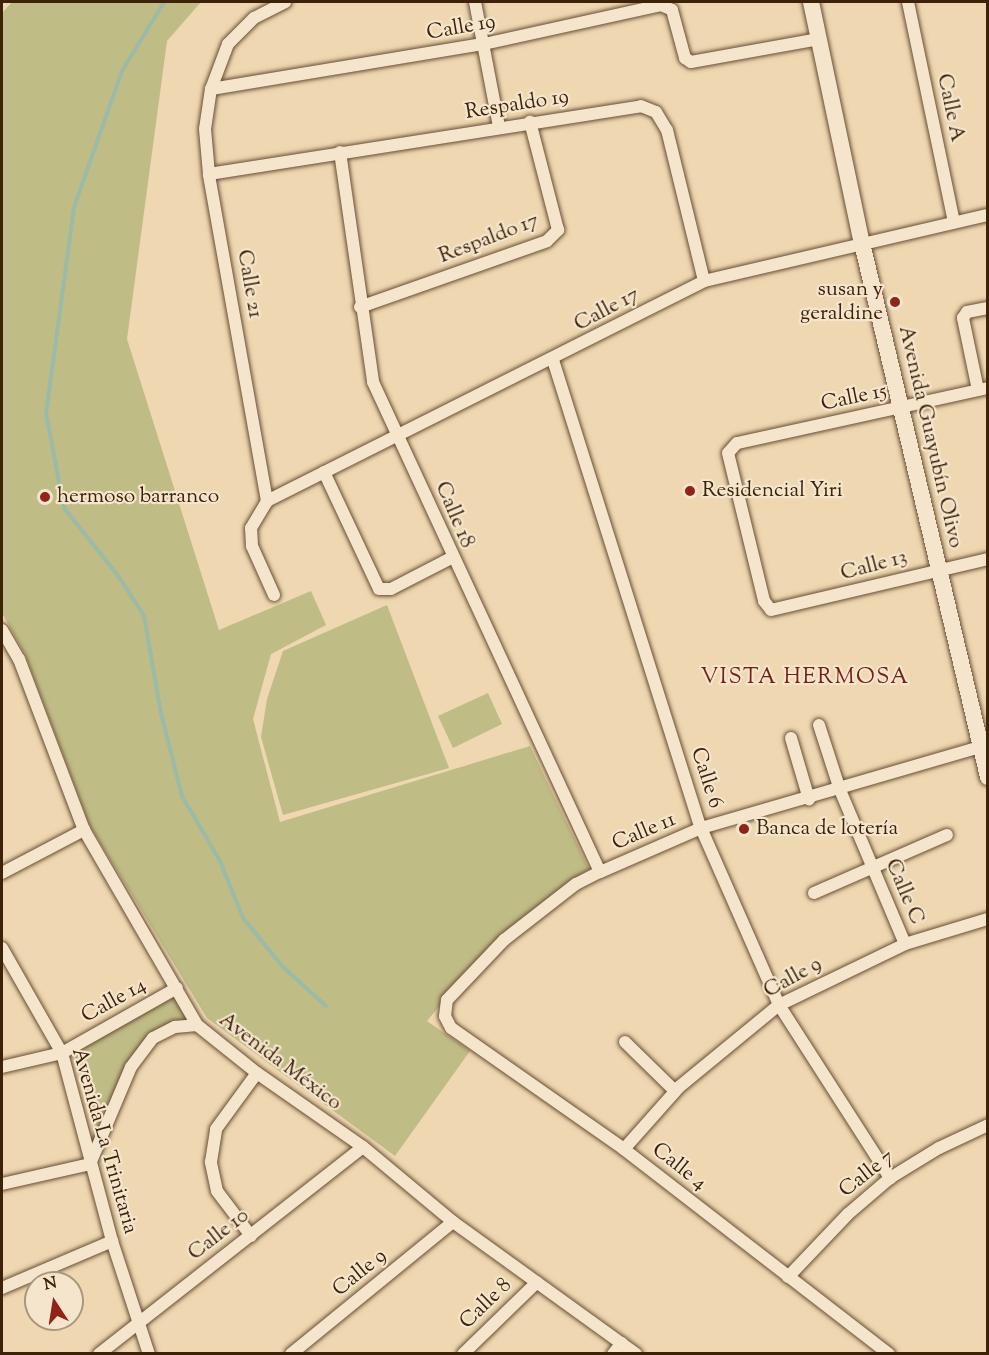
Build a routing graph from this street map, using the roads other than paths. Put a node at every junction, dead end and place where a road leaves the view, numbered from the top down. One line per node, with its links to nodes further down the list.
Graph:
1 (285, 2): 7 (street, Calle 21)
2 (475, 2): 6 (street)
3 (811, 2): 5 (main road, Avenida Guayubín Olivo)
4 (908, 2): 13 (street, Calle A)
5 (819, 39): 6 (street, Calle 19); 14 (main road, Avenida Guayubín Olivo)
6 (484, 44): 7 (street, Calle 19); 9 (street)
7 (211, 89): 11 (street, Calle 21)
8 (530, 122): 9 (street, Respaldo 19); 15 (street, Respaldo 19); 16 (street, Respaldo 17)
9 (499, 127): 10 (street, Respaldo 19)
10 (340, 152): 11 (street, Respaldo 19); 16 (street, Calle 18)
11 (209, 174): 23 (street, Calle 21)
12 (987, 215): 13 (street, Calle 17)
13 (954, 222): 14 (street, Calle 17)
14 (862, 243): 15 (street, Calle 17); 20 (main road, Avenida Guayubín Olivo)
15 (704, 281): 18 (street, Calle 17)
16 (360, 307): 21 (street, Calle 18)
17 (987, 308): 19 (street)
18 (553, 360): 21 (street, Calle 17); 36 (street, Calle 6)
19 (983, 389): 20 (street, Calle 15)
20 (900, 408): 26 (main road, Avenida Guayubín Olivo); 28 (street, Calle 15)
21 (399, 435): 22 (street, Calle 17); 24 (street, Calle 18)
22 (324, 472): 23 (street, Calle 17); 24 (street)
23 (267, 501): 27 (street)
24 (451, 558): 40 (street, Calle 18)
25 (987, 559): 26 (street, Calle 13)
26 (938, 569): 28 (street, Calle 13); 32 (main road, Avenida Guayubín Olivo)
27 (274, 595)
28 (771, 610)
29 (2, 630): 37 (street, Avenida México)
30 (819, 725): 34 (street, Calle C)
31 (791, 738): 35 (street)
32 (984, 746): 33 (main road, Avenida Guayubín Olivo); 34 (street, Calle 11)
33 (987, 777)
34 (840, 790): 35 (street, Calle 11); 39 (street, Calle C)
35 (809, 799): 36 (street, Calle 11)
36 (702, 828): 40 (street, Calle 11); 47 (street, Calle 6)
37 (84, 830): 41 (street); 46 (street, Avenida México)
38 (947, 835): 39 (street)
39 (872, 867): 42 (street); 44 (street, Calle C)
40 (600, 872): 48 (street, Calle 11)
41 (2, 873)
42 (814, 893)
43 (987, 919): 44 (street, Calle 9)
44 (905, 944): 47 (street, Calle 9)
45 (2, 948): 51 (street, Avenida La Trinitaria)
46 (177, 988): 49 (street, Avenida México); 51 (street, Calle 14)
47 (779, 1005): 54 (street, Calle 9); 59 (street, Calle 6)
48 (445, 1016): 57 (street, Calle 4)
49 (197, 1024): 53 (street, Avenida México); 58 (street)
50 (625, 1042): 54 (street)
51 (62, 1053): 52 (street, Calle 14); 58 (street, Avenida La Trinitaria)
52 (2, 1067)
53 (257, 1073): 56 (street, Avenida México); 62 (street)
54 (675, 1091): 57 (street, Calle 9)
55 (987, 1125): 59 (street, Calle 7)
56 (363, 1147): 61 (street, Avenida México); 62 (street, Calle 10)
57 (624, 1149): 64 (street, Calle 4)
58 (90, 1164): 60 (street); 63 (street, Avenida La Trinitaria)
59 (890, 1179): 64 (street, Calle 7)
60 (2, 1184)
61 (453, 1222): 65 (street, Avenida México); 71 (street, Calle 9)
62 (251, 1236): 67 (street, Calle 10)
63 (111, 1241): 66 (street); 67 (street, Avenida La Trinitaria)
64 (788, 1277): 75 (street, Calle 4)
65 (537, 1282): 68 (street, Avenida México); 72 (street, Calle 8)
66 (2, 1288)
67 (137, 1322): 69 (street, Calle 10); 70 (street, Avenida La Trinitaria)
68 (622, 1343): 73 (street); 74 (street, Avenida México)
69 (99, 1353)
70 (149, 1353)
71 (291, 1353)
72 (462, 1353)
73 (613, 1353)
74 (636, 1353)
75 (889, 1353)

